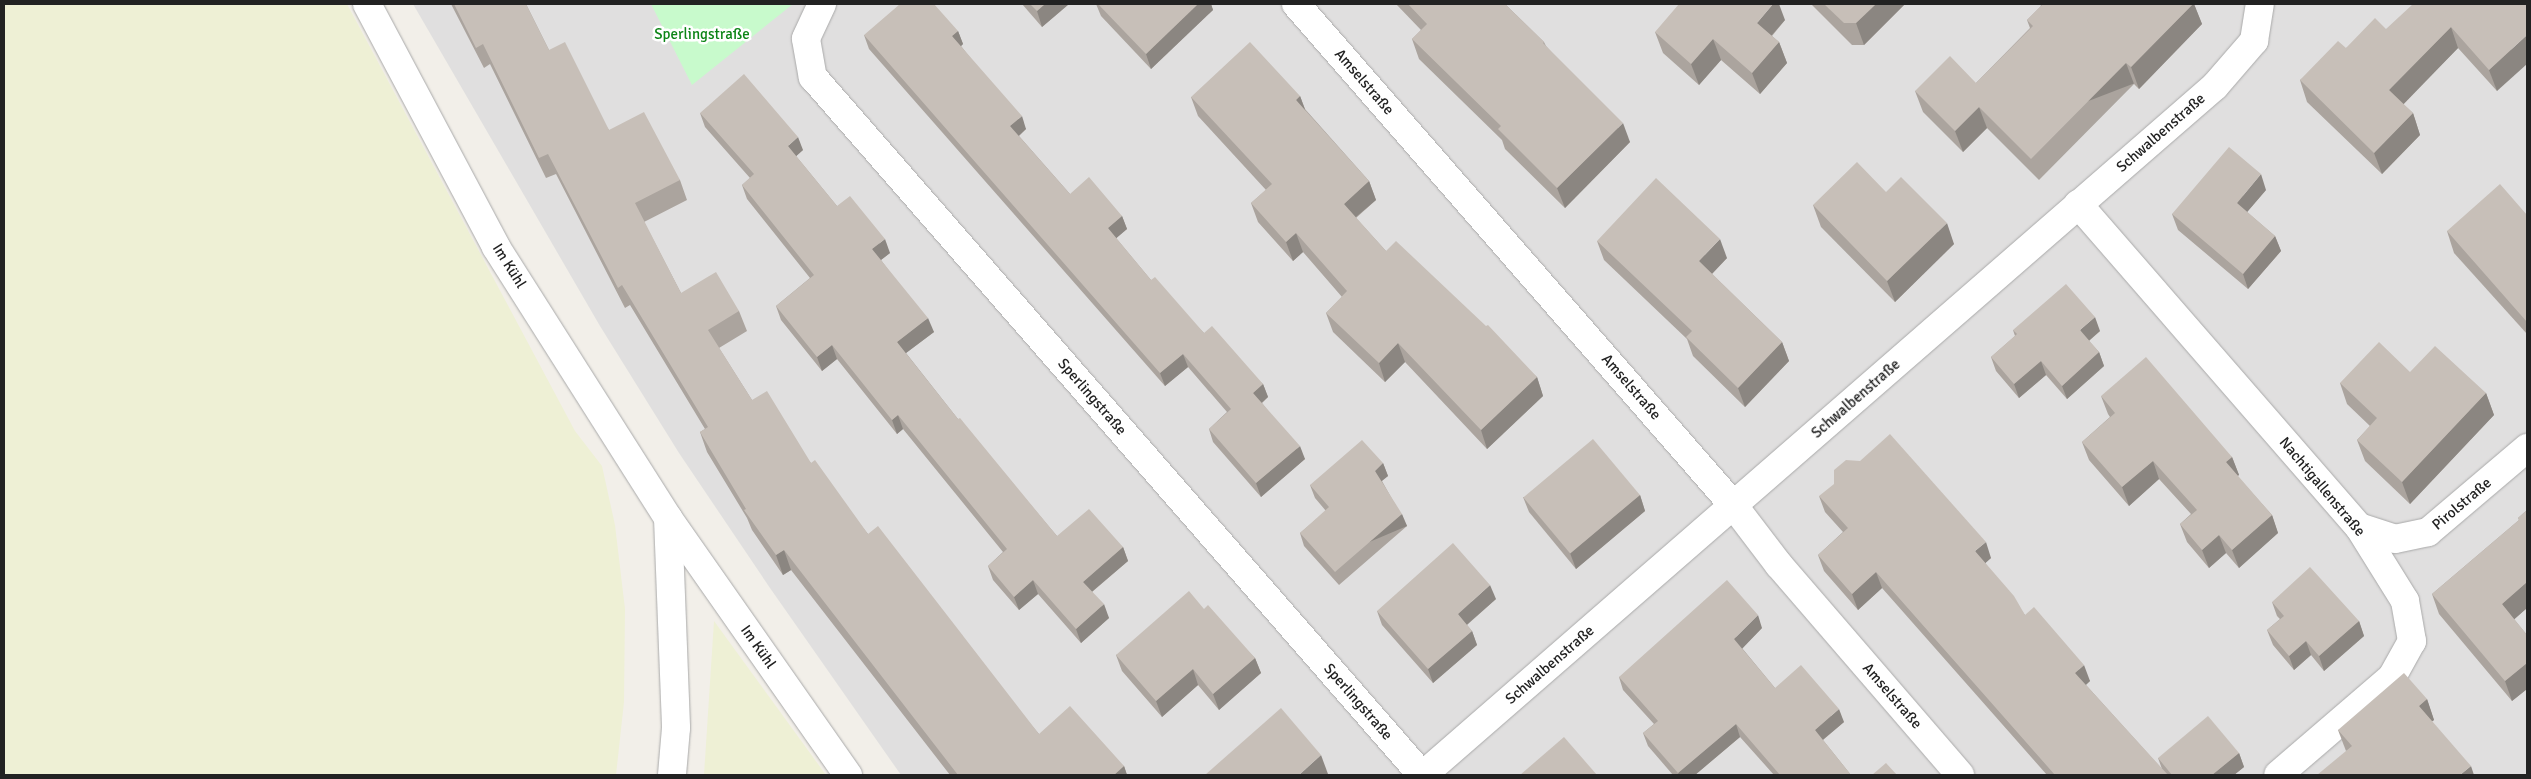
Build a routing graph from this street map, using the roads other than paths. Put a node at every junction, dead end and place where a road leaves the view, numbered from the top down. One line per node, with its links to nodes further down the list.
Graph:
1 (367, 4): 8 (street, Im Kühl)
2 (822, 4): 12 (street, Sperlingstraße)
3 (1296, 4): 7 (street, Amselstraße)
4 (2260, 4): 5 (street, Schwalbenstraße)
5 (2078, 204): 7 (street, Schwalbenstraße); 9 (street, Nachtigallenstraße)
6 (2527, 448): 9 (street, Pirolstraße)
7 (1734, 506): 12 (street, Schwalbenstraße); 13 (street, Amselstraße)
8 (668, 518): 10 (street); 11 (street, Im Kühl)
9 (2359, 528): 14 (street, Nachtigallenstraße)
10 (672, 775)
11 (848, 775)
12 (1422, 775)
13 (1960, 775)
14 (2278, 775)

